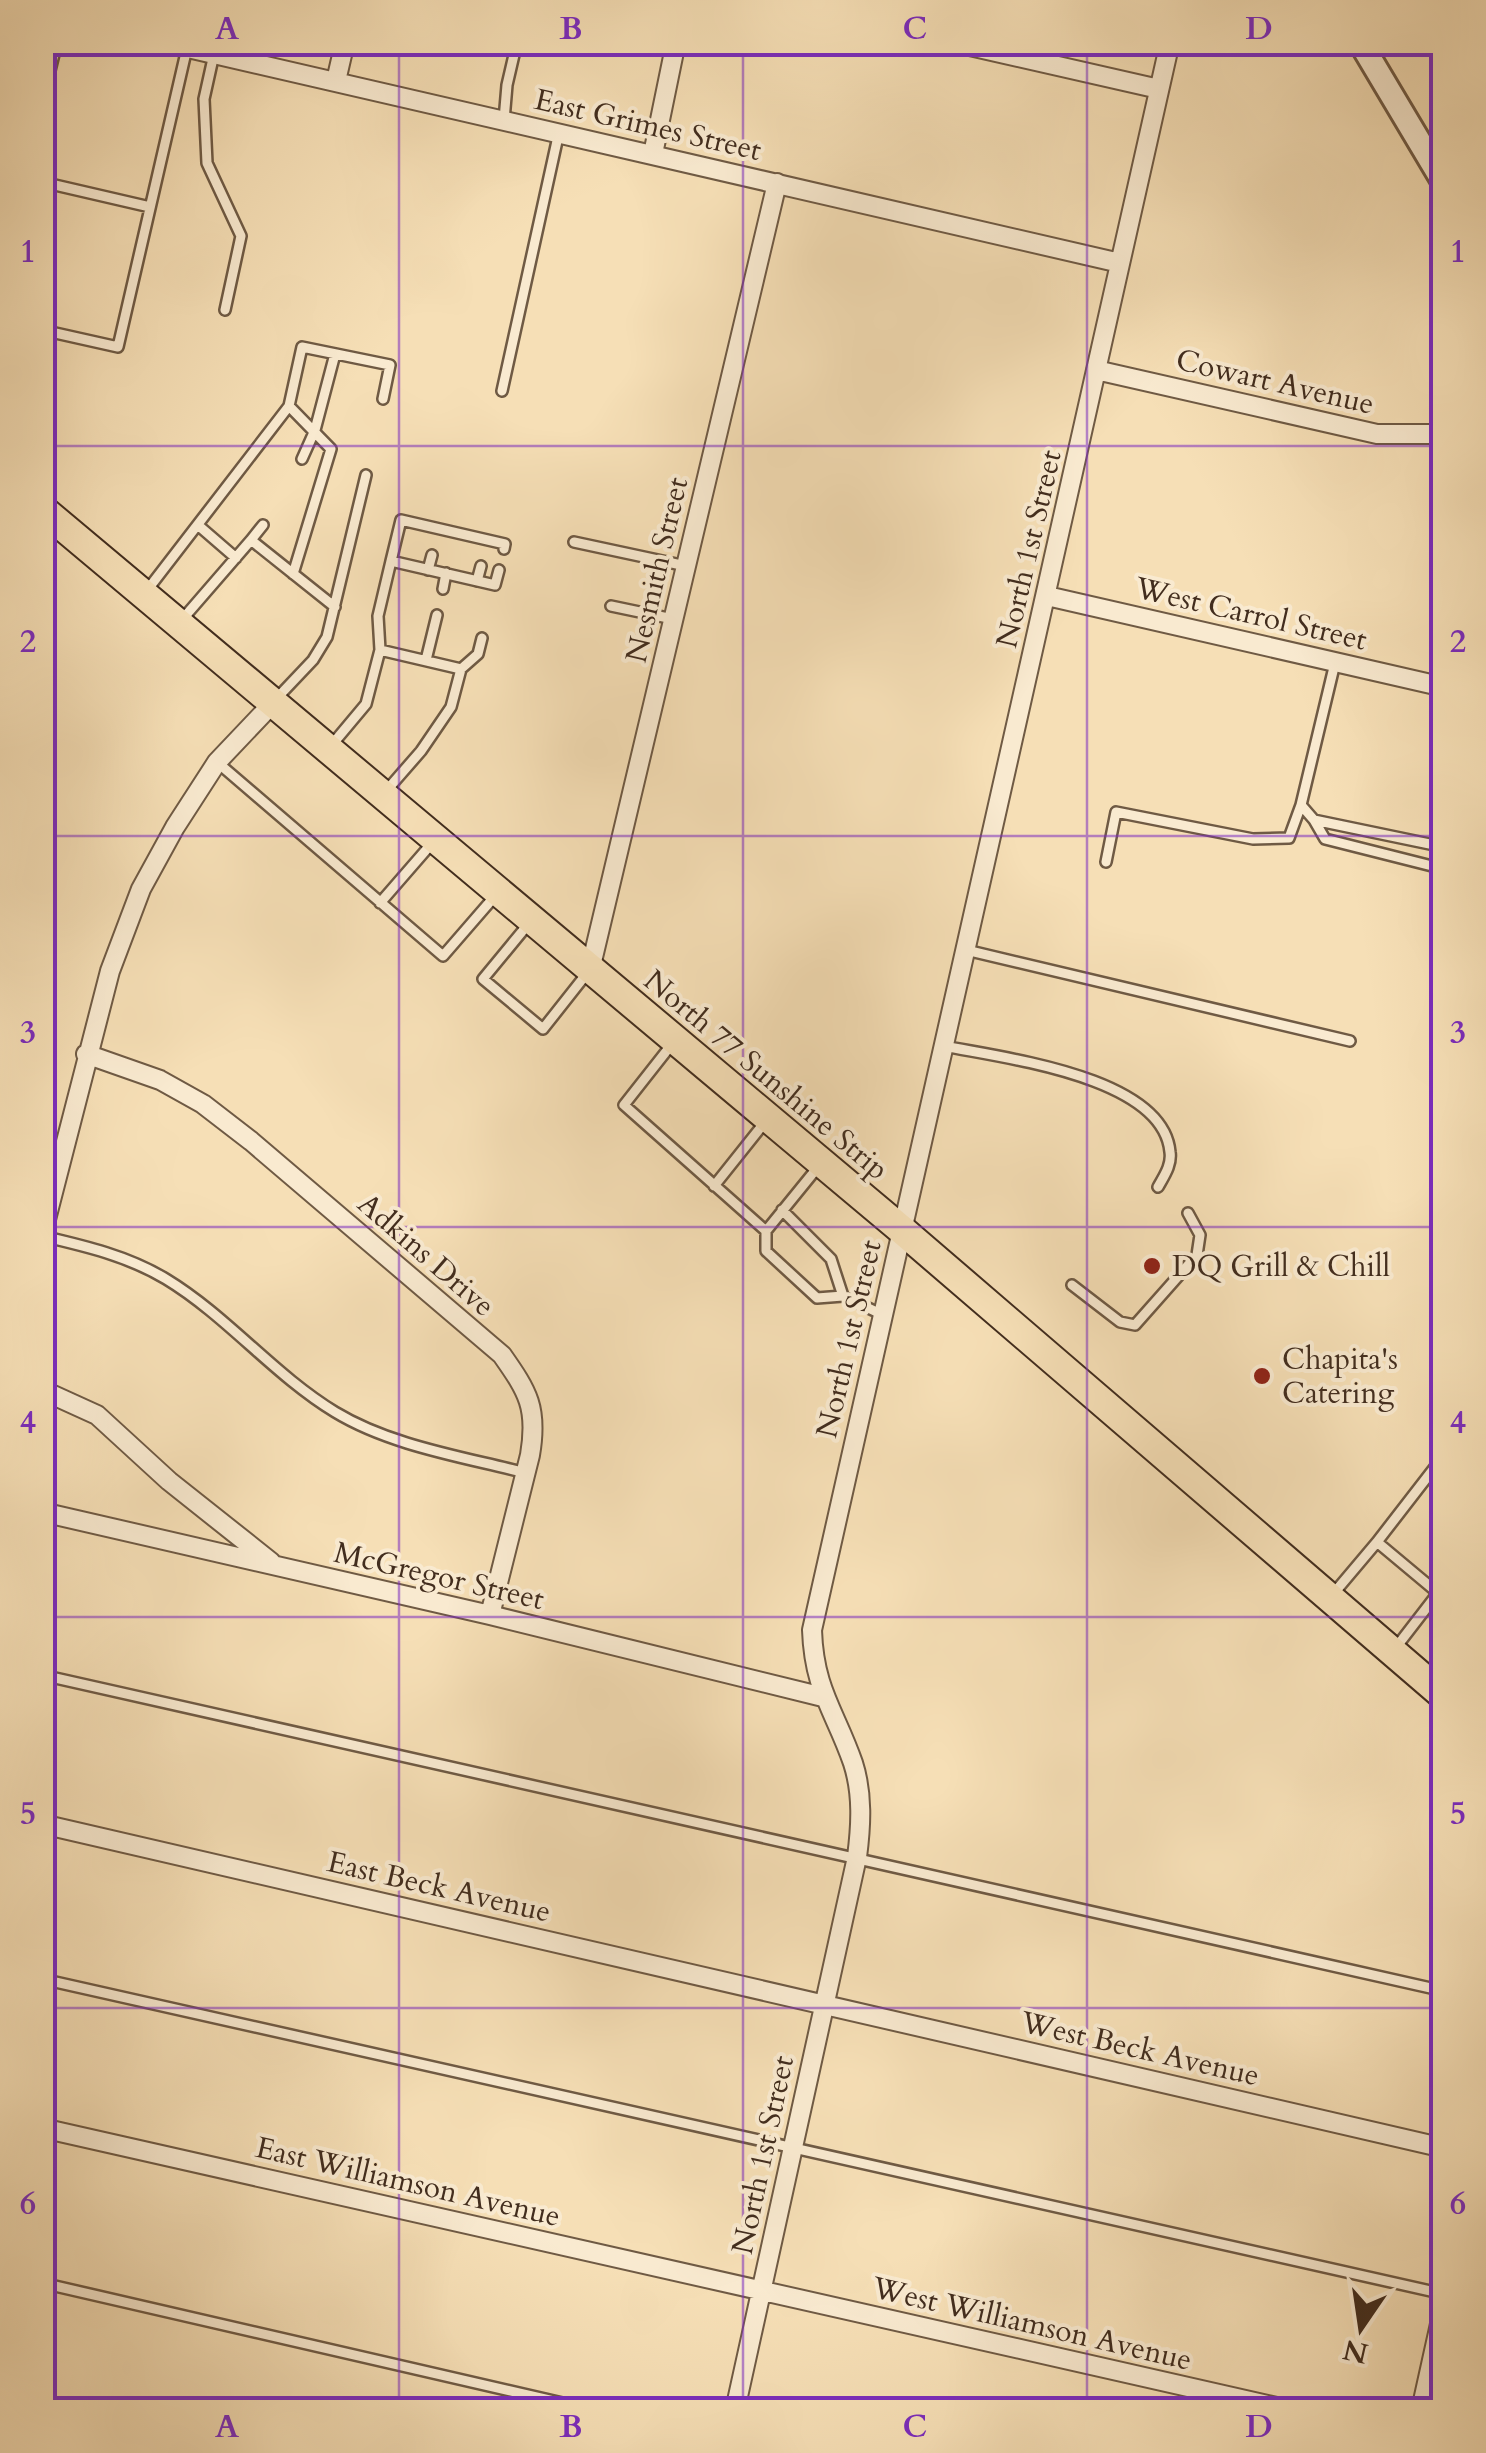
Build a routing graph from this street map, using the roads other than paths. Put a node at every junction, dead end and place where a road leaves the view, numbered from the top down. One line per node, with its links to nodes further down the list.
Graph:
1 (56, 42): 13 (lane)
2 (162, 42): 9 (street, East Grimes Street)
3 (345, 42): 11 (street)
4 (517, 42): 14 (lane)
5 (676, 42): 16 (street)
6 (952, 42): 12 (street)
7 (1170, 42): 12 (street, North 1st Street)
8 (1360, 42): 19 (street)
9 (188, 48): 10 (street, East Grimes Street); 20 (lane)
10 (214, 54): 11 (street, East Grimes Street); 22 (lane)
11 (336, 81): 14 (street, East Grimes Street)
12 (1160, 89): 21 (street, North 1st Street)
13 (42, 103)
14 (504, 120): 15 (street, East Grimes Street)
15 (559, 132): 16 (street, East Grimes Street); 26 (lane)
16 (653, 154): 18 (street, East Grimes Street)
17 (42, 182): 20 (lane)
18 (777, 183): 21 (street, East Grimes Street); 44 (street, Nesmith Street)
19 (1444, 183)
20 (150, 207): 23 (lane)
21 (1120, 263): 25 (street, North 1st Street)
22 (225, 310)
23 (42, 330)
24 (334, 354): 27 (lane); 28 (lane); 29 (lane)
25 (1096, 370): 30 (street, Cowart Avenue); 53 (street, North 1st Street)
26 (502, 391)
27 (382, 399)
28 (289, 406): 29 (lane); 35 (lane)
29 (315, 430): 31 (lane); 47 (lane)
30 (1444, 434)
31 (302, 459)
32 (366, 476): 56 (lane)
33 (42, 509): 52 (main road, North 77 Sunshine Strip)
34 (263, 525): 36 (lane)
35 (199, 526): 40 (lane); 52 (lane)
36 (251, 540): 40 (lane); 47 (lane)
37 (574, 542): 44 (lane)
38 (504, 550): 41 (lane)
39 (432, 555): 45 (lane)
40 (236, 558): 59 (lane)
41 (391, 561): 45 (lane); 61 (lane)
42 (457, 561): 48 (lane)
43 (481, 566): 49 (lane)
44 (686, 566): 58 (street, Nesmith Street)
45 (428, 570): 48 (lane)
46 (499, 570): 50 (lane)
47 (293, 574): 56 (lane)
48 (450, 574): 49 (lane); 51 (lane)
49 (477, 580): 50 (lane)
50 (494, 584): 54 (lane)
51 (443, 589)
52 (144, 595): 59 (main road, North 77 Sunshine Strip)
53 (1047, 596): 63 (street, West Carrol Street); 79 (street, North 1st Street)
54 (491, 600)
55 (610, 606): 58 (lane)
56 (335, 607): 66 (lane)
57 (437, 614): 62 (lane)
58 (673, 619): 80 (street, Nesmith Street)
59 (178, 624): 66 (main road, North 77 Sunshine Strip)
60 (482, 638): 64 (lane)
61 (380, 650): 62 (lane); 67 (lane)
62 (426, 660): 64 (lane)
63 (1335, 662): 65 (street, West Carrol Street); 70 (lane)
64 (462, 669): 69 (lane)
65 (1444, 687)
66 (272, 704): 67 (main road, North 77 Sunshine Strip); 68 (street)
67 (327, 750): 69 (main road, North 77 Sunshine Strip)
68 (217, 762): 77 (lane); 84 (street)
69 (382, 796): 72 (main road, North 77 Sunshine Strip)
70 (1301, 805): 71 (lane); 74 (lane)
71 (1314, 820): 73 (lane); 75 (lane)
72 (435, 840): 76 (main road, North 77 Sunshine Strip); 77 (lane)
73 (1444, 847)
74 (1106, 862)
75 (1432, 866)
76 (498, 892): 77 (lane); 78 (main road, North 77 Sunshine Strip)
77 (380, 902)
78 (531, 920): 80 (main road, North 77 Sunshine Strip); 80 (lane)
79 (966, 950): 82 (lane); 83 (street, North 1st Street)
80 (590, 970): 81 (main road, North 77 Sunshine Strip)
81 (674, 1040): 85 (main road, North 77 Sunshine Strip); 87 (lane)
82 (1350, 1041)
83 (944, 1046): 88 (lane); 91 (street, North 1st Street)
84 (86, 1054): 93 (street); 99 (street, Adkins Drive)
85 (768, 1118): 86 (main road, North 77 Sunshine Strip); 87 (lane)
86 (821, 1162): 89 (lane); 91 (main road, North 77 Sunshine Strip)
87 (714, 1186): 92 (lane)
88 (1158, 1187)
89 (782, 1210): 92 (lane); 95 (lane)
90 (1188, 1213): 94 (lane)
91 (902, 1230): 96 (street, North 1st Street); 103 (main road, North 77 Sunshine Strip)
92 (766, 1231): 95 (lane)
93 (42, 1236): 99 (lane)
94 (1072, 1285)
95 (843, 1296): 96 (lane)
96 (882, 1315): 108 (street, North 1st Street)
97 (42, 1390): 102 (street)
98 (1442, 1458): 101 (lane)
99 (526, 1474): 104 (street, Adkins Drive)
100 (42, 1512): 102 (street, McGregor Street)
101 (1377, 1542): 103 (lane); 105 (lane)
102 (276, 1565): 104 (street, McGregor Street)
103 (1330, 1599): 105 (main road, North 77 Sunshine Strip)
104 (490, 1615): 108 (street, McGregor Street)
105 (1392, 1652): 107 (main road, North 77 Sunshine Strip)
106 (42, 1675): 110 (lane)
107 (1444, 1696)
108 (823, 1697): 110 (street, North 1st Street)
109 (42, 1824): 113 (street, East Beck Avenue)
110 (858, 1857): 112 (lane); 113 (street, North 1st Street)
111 (42, 1979): 116 (lane)
112 (1444, 1990)
113 (824, 2004): 115 (street, West Beck Avenue); 116 (street, North 1st Street)
114 (42, 2128): 118 (street, East Williamson Avenue)
115 (1444, 2148)
116 (792, 2149): 118 (street, North 1st Street); 119 (lane)
117 (42, 2283): 121 (lane)
118 (761, 2291): 122 (street, North 1st Street); 123 (street, West Williamson Avenue)
119 (1444, 2294)
120 (1444, 2306): 124 (street)
121 (594, 2410)
122 (735, 2410)
123 (1290, 2410)
124 (1420, 2410)

